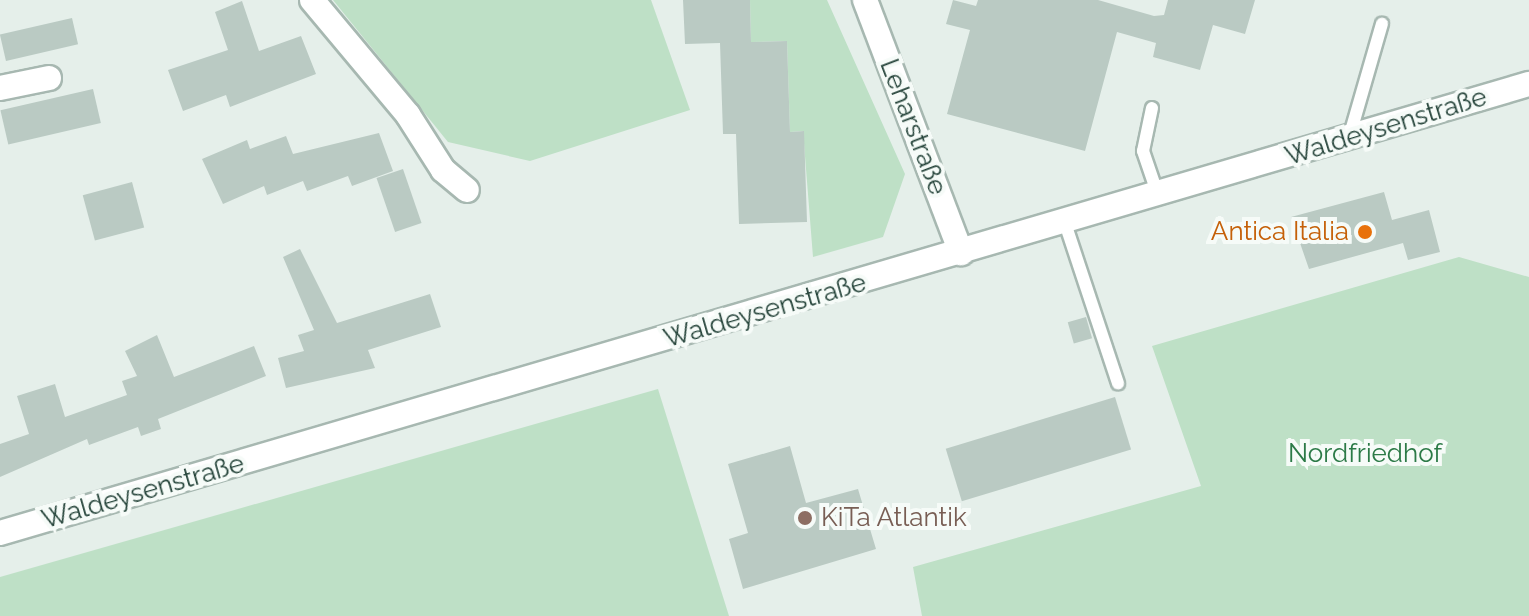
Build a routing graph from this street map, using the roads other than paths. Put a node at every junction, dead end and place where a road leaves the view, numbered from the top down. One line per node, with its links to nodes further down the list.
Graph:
1 (312, 0): 9 (street)
2 (865, 0): 12 (street, Leharstraße)
3 (1382, 24): 8 (lane)
4 (49, 78): 6 (street)
5 (1529, 84): 8 (street, Waldeysenstraße)
6 (0, 88)
7 (1152, 108): 10 (lane)
8 (1349, 138): 10 (street, Waldeysenstraße)
9 (467, 190)
10 (1158, 195): 11 (street, Waldeysenstraße)
11 (1065, 223): 12 (street, Waldeysenstraße); 13 (lane)
12 (961, 253): 14 (street, Waldeysenstraße)
13 (1118, 383)
14 (0, 533)

